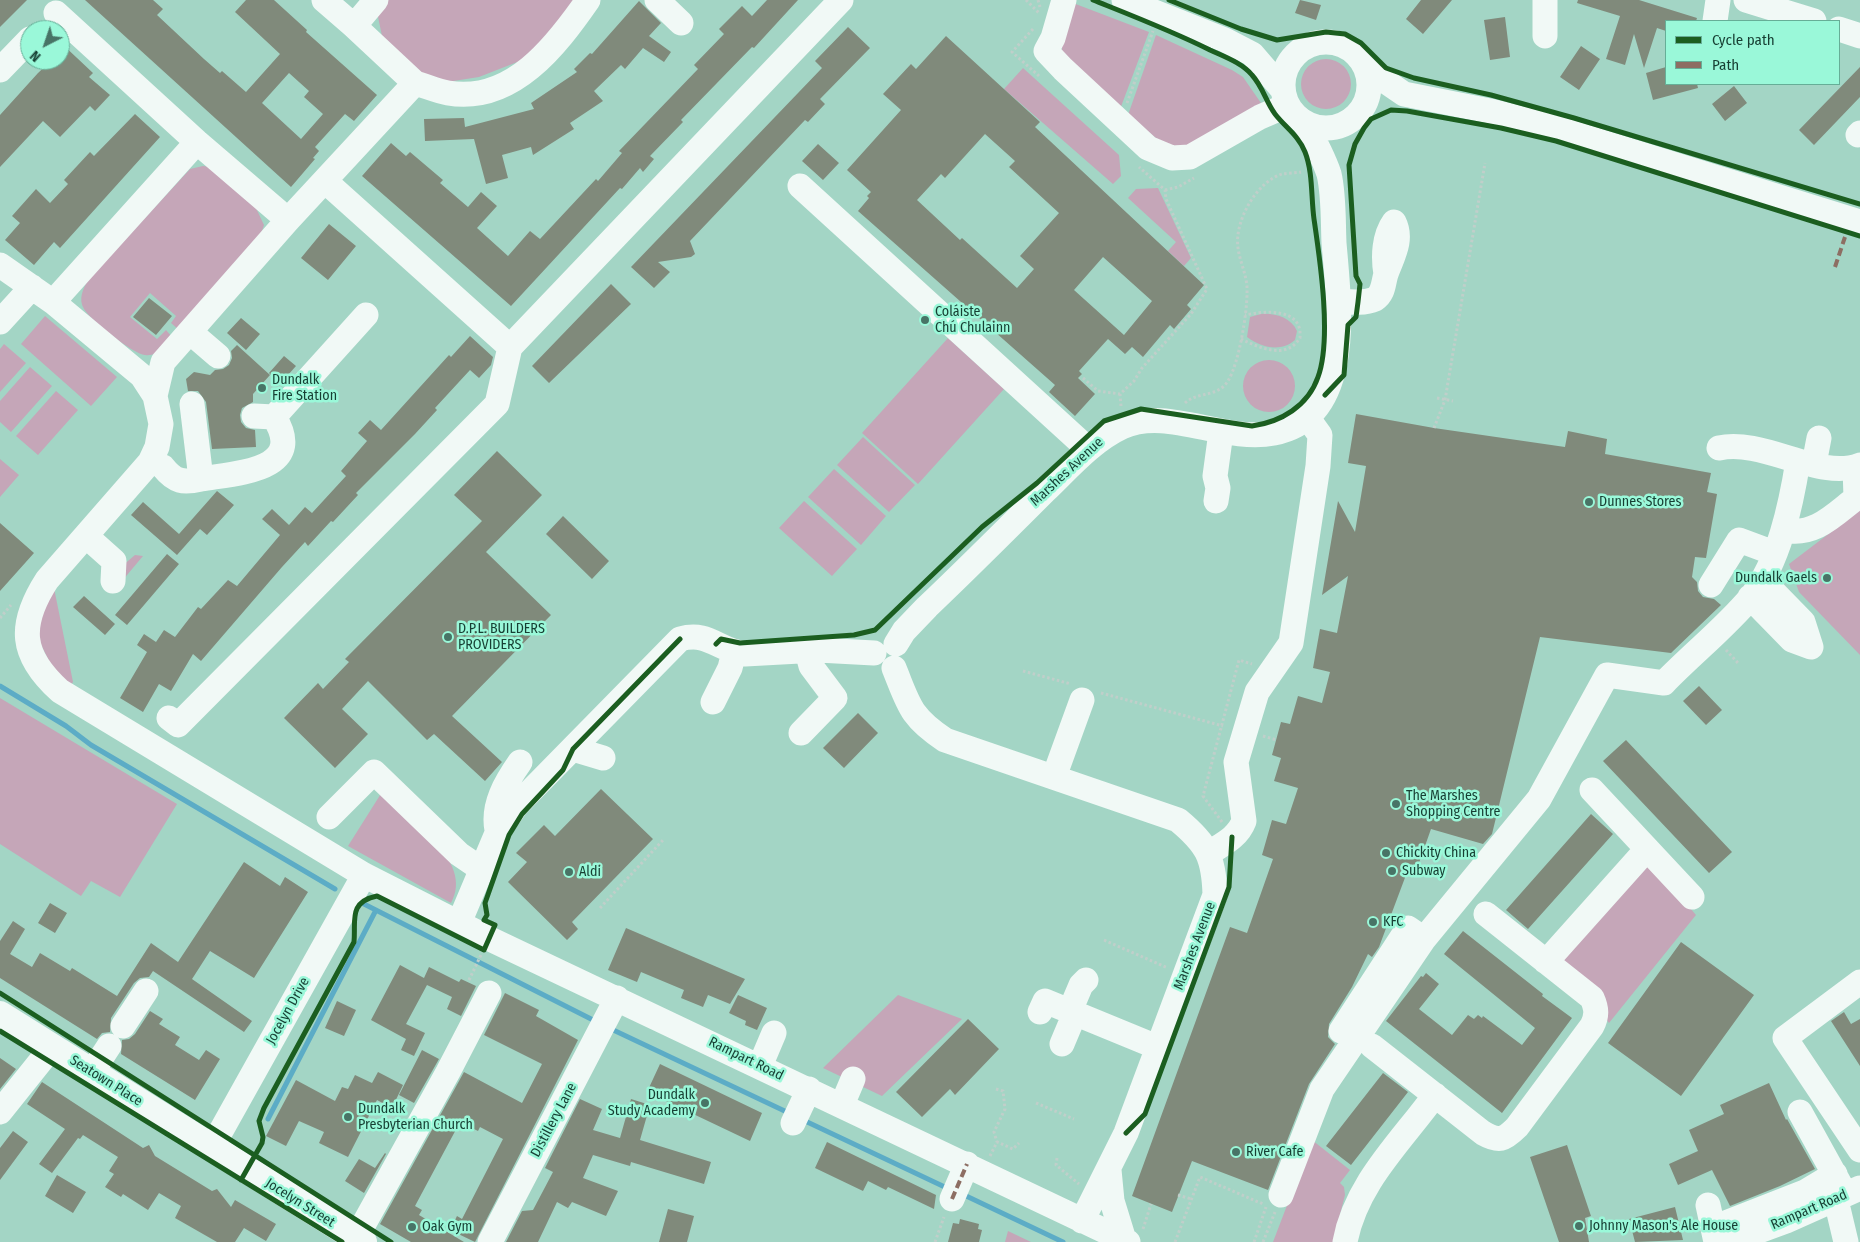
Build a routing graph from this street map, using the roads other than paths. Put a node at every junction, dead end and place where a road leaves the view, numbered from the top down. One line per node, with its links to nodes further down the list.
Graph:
1 (324, 0): 15 (street)
2 (376, 0): 15 (street)
3 (588, 0): 24 (street)
4 (657, 0): 14 (street)
5 (841, 0): 42 (street)
6 (1064, 0): 26 (street)
7 (1124, 0): 21 (street)
8 (1545, 0): 17 (street)
9 (1718, 0): 12 (street)
10 (1746, 0): 13 (street)
11 (55, 14): 28 (street)
12 (1715, 20)
13 (1811, 20)
14 (681, 23)
15 (354, 26): 24 (street)
16 (1840, 29): 18 (street)
17 (1545, 36)
18 (1860, 36)
19 (20, 49): 23 (street)
20 (1296, 53): 21 (street); 22 (street); 26 (street)
21 (1252, 54): 26 (street, Marshes Avenue)
22 (1366, 68): 25 (street); 27 (street)
23 (0, 70)
24 (415, 83): 30 (street)
25 (1404, 94): 27 (street); 33 (street)
26 (1292, 106): 27 (street); 29 (street, Marshes Avenue)
27 (1356, 114): 29 (street, Marshes Avenue)
28 (197, 142): 32 (street); 38 (street)
29 (1329, 175): 37 (street, Marshes Avenue)
30 (325, 181): 32 (street); 42 (street)
31 (800, 186): 52 (street)
32 (288, 220): 41 (street)
33 (1860, 222)
34 (0, 265): 36 (street)
35 (1386, 274): 37 (street)
36 (32, 287): 38 (street); 40 (street)
37 (1339, 301): 47 (street, Marshes Avenue)
38 (54, 302): 45 (street)
39 (366, 315): 56 (street)
40 (0, 322)
41 (190, 332): 43 (street); 44 (street)
42 (510, 347): 68 (street)
43 (218, 356)
44 (163, 362): 45 (street); 46 (street)
45 (133, 369): 46 (street)
46 (154, 396): 48 (street)
47 (1307, 417): 49 (street, Marshes Avenue); 78 (street)
48 (161, 424): 56 (street); 59 (street, Rampart Road)
49 (1227, 433): 52 (street, Marshes Avenue); 57 (street)
50 (1819, 438): 53 (street)
51 (1713, 447): 53 (street)
52 (1088, 449): 65 (street, Marshes Avenue)
53 (1800, 461): 54 (street); 58 (street)
54 (1857, 466): 58 (street)
55 (163, 467): 56 (street)
56 (201, 479)
57 (1217, 495)
58 (1784, 530): 60 (street)
59 (86, 536): 61 (street); 80 (street, Rampart Road)
60 (1774, 553): 62 (street); 84 (street)
61 (120, 564)
62 (1711, 586)
63 (807, 651): 64 (street); 65 (street); 69 (street)
64 (734, 652): 67 (street); 70 (street)
65 (888, 655): 73 (street, Marshes Avenue)
66 (1083, 697): 73 (street)
67 (713, 702)
68 (169, 718)
69 (801, 733)
70 (574, 749): 71 (street); 76 (street)
71 (603, 758)
72 (520, 762): 76 (street)
73 (1059, 778): 78 (street, Marshes Avenue)
74 (1592, 790): 77 (street)
75 (329, 817): 79 (street)
76 (497, 832): 79 (street)
77 (1647, 849): 81 (street); 85 (street)
78 (1209, 853): 101 (street, Marshes Avenue)
79 (481, 869): 83 (street)
80 (364, 875): 83 (street, Rampart Road); 109 (street, Jocelyn Drive)
81 (1692, 896)
82 (1486, 914): 85 (street)
83 (459, 923): 93 (street, Rampart Road)
84 (1424, 939): 95 (street); 113 (street)
85 (1546, 962): 105 (street)
86 (1090, 982): 91 (street)
87 (1859, 983): 110 (street)
88 (479, 986): 119 (street)
89 (146, 991): 94 (street)
90 (1040, 1012): 91 (street)
91 (1075, 1013): 97 (street); 101 (street)
92 (0, 1014): 100 (main road, Seatown Place)
93 (607, 1017): 102 (street, Rampart Road); 120 (street, Distillery Lane)
94 (123, 1026)
95 (1341, 1031)
96 (774, 1033): 102 (street)
97 (1062, 1044)
98 (109, 1046): 103 (street)
99 (1372, 1046): 105 (street)
100 (52, 1047): 103 (main road, Seatown Place); 107 (street)
101 (1157, 1047): 111 (street, Marshes Avenue)
102 (760, 1066): 106 (street, Rampart Road)
103 (92, 1072): 109 (main road, Seatown Place)
104 (854, 1079): 106 (street)
105 (1435, 1095): 121 (street)
106 (842, 1104): 114 (street, Rampart Road)
107 (0, 1112)
108 (1800, 1112): 112 (street)
109 (212, 1147): 119 (main road, Jocelyn Street)
110 (1860, 1150)
111 (1109, 1170): 114 (street, Marshes Avenue); 117 (street)
112 (1844, 1189): 115 (street); 116 (street, Rampart Road); 118 (street)
113 (1281, 1195)
114 (1082, 1221): 117 (street, Rampart Road)
115 (1717, 1229): 116 (street, Rampart Road)
116 (1788, 1231)
117 (1132, 1237)
118 (1845, 1237)
119 (360, 1240)
120 (490, 1242)
121 (1345, 1242)

